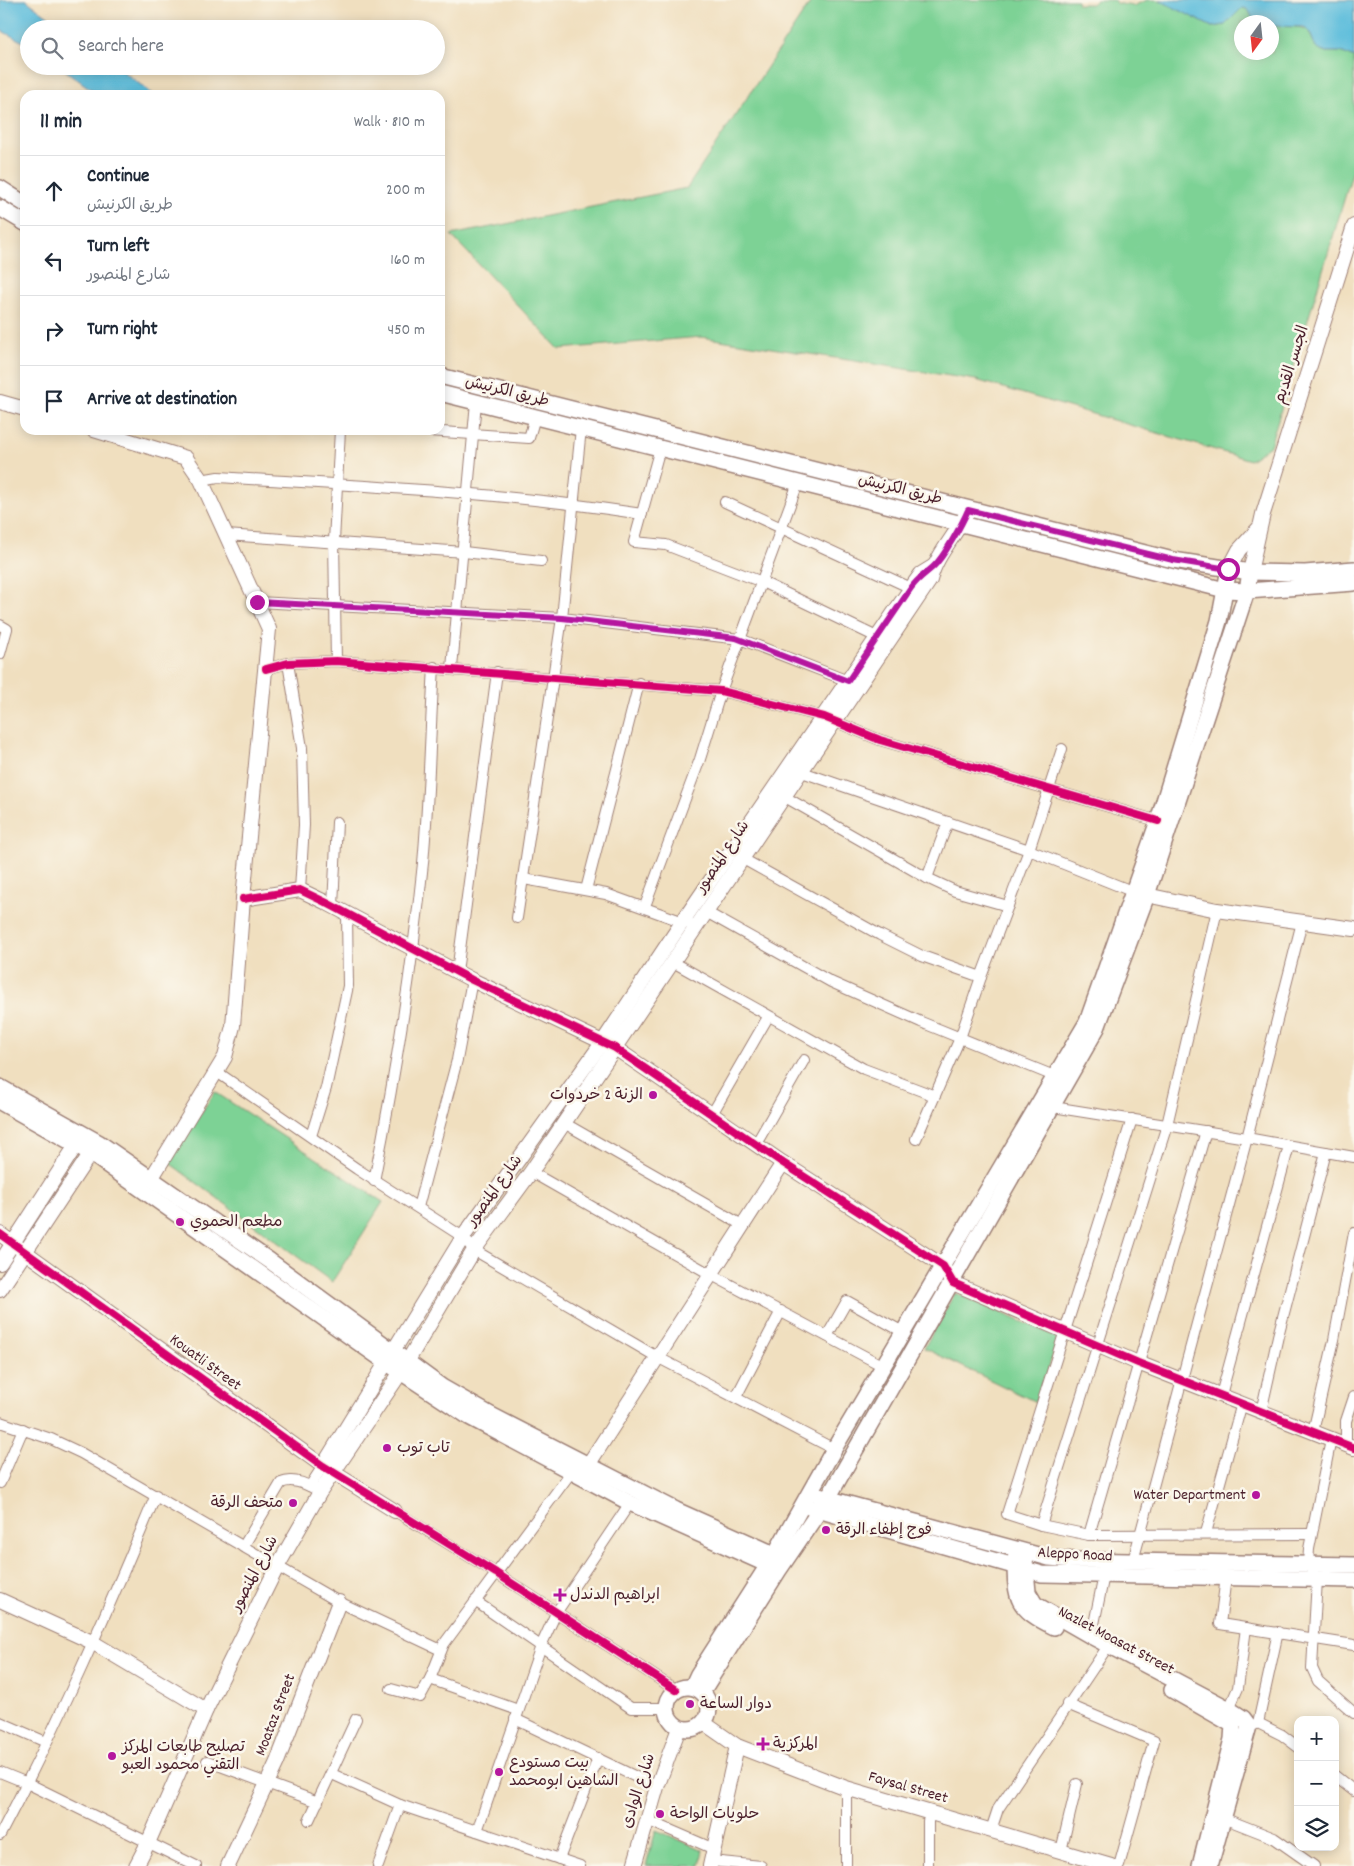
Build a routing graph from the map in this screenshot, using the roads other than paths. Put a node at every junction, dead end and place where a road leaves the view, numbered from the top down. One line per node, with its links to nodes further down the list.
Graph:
1 (0, 188): 2 (main road)
2 (20, 201)
3 (0, 208): 4 (main road)
4 (20, 220)
5 (1354, 226): 26 (street, الجسر القديم)
6 (445, 377): 25 (main road, طريق الكرنيش)
7 (445, 394): 9 (main road, طريق الكرنيش)
8 (0, 402): 10 (street)
9 (476, 402): 11 (main road, طريق الكرنيش); 16 (street)
10 (20, 408)
11 (535, 417): 12 (main road, طريق الكرنيش); 16 (street)
12 (581, 428): 17 (main road, طريق الكرنيش); 23 (street)
13 (445, 433): 16 (street)
14 (110, 435): 18 (street)
15 (340, 435): 20 (street)
16 (473, 435): 21 (street)
17 (660, 448): 19 (main road, طريق الكرنيش); 24 (street)
18 (201, 480): 20 (street); 29 (street)
19 (798, 483): 25 (main road, طريق الكرنيش); 27 (street)
20 (336, 485): 21 (street); 30 (street)
21 (468, 494): 23 (street); 32 (street)
22 (725, 502): 27 (street)
23 (573, 503): 24 (street); 46 (street)
24 (642, 514): 38 (street)
25 (965, 517): 28 (main road, طريق الكرنيش); 31 (main road, طريق الكرنيش); 34 (street, شارع المنصور)
26 (1261, 521): 35 (street); 37 (street, الجسر القديم)
27 (782, 528): 38 (street); 40 (street)
28 (1042, 528): 31 (main road); 35 (main road, طريق الكرنيش)
29 (226, 535): 30 (street); 43 (street)
30 (334, 542): 32 (street); 44 (street)
31 (1036, 543): 41 (main road, طريق الكرنيش)
32 (464, 552): 33 (street); 45 (street)
33 (541, 561)
34 (934, 566): 40 (street, شارع المنصور); 49 (street, شارع المنصور)
35 (1228, 569): 37 (main road, طريق الكرنيش); 41 (main road)
36 (1354, 569): 37 (main road, طريق الكرنيش)
37 (1250, 572): 42 (main road)
38 (762, 582): 48 (street); 49 (street)
39 (1354, 584): 42 (main road, طريق الكرنيش)
40 (911, 588): 49 (street, شارع المنصور)
41 (1225, 590): 42 (main road, طريق الكرنيش); 66 (main road)
42 (1247, 591): 75 (main road)
43 (257, 602): 44 (street); 54 (street)
44 (335, 606): 45 (street); 51 (street)
45 (459, 612): 46 (street); 55 (street)
46 (562, 618): 48 (street); 57 (street)
47 (0, 625): 50 (street)
48 (740, 639): 58 (street); 60 (street)
49 (884, 640): 58 (street, شارع المنصور); 61 (street, شارع المنصور)
50 (0, 654)
51 (336, 661): 52 (street); 53 (street)
52 (288, 663): 54 (street); 73 (street)
53 (434, 667): 55 (street); 88 (street)
54 (266, 668): 76 (street)
55 (452, 668): 56 (street)
56 (497, 672): 57 (street); 90 (street)
57 (553, 676): 59 (street); 72 (street)
58 (848, 681): 61 (street, شارع المنصور)
59 (639, 683): 60 (street); 74 (street)
60 (721, 691): 61 (street); 78 (street)
61 (830, 719): 63 (street, شارع المنصور); 64 (street); 84 (street, شارع المنصور)
62 (1062, 749): 64 (street)
63 (802, 772): 65 (street, شارع المنصور); 68 (street)
64 (1049, 790): 66 (street); 69 (street)
65 (785, 798): 70 (street, شارع المنصور); 71 (street)
66 (1158, 821): 75 (main road)
67 (337, 822): 77 (street)
68 (948, 822): 69 (street); 71 (street)
69 (1029, 850): 75 (street); 79 (street)
70 (743, 859): 81 (street, شارع المنصور); 91 (street)
71 (928, 878): 79 (street)
72 (524, 880): 74 (street); 83 (street)
73 (300, 890): 76 (street); 77 (street)
74 (586, 890): 78 (street)
75 (1140, 894): 80 (street); 98 (main road); 101 (main road)
76 (243, 899): 97 (street)
77 (333, 906): 82 (street)
78 (645, 906): 84 (street)
79 (1008, 906): 91 (street)
80 (1217, 910): 85 (street); 106 (street)
81 (706, 912): 86 (street, شارع المنصور); 94 (street)
82 (347, 914): 88 (street); 108 (street)
83 (517, 918)
84 (683, 921): 86 (street); 95 (street, شارع المنصور)
85 (1302, 922): 87 (street); 109 (street)
86 (697, 927): 89 (street, شارع المنصور)
87 (1354, 929)
88 (413, 948): 90 (street); 120 (street)
89 (673, 962): 93 (street); 95 (street, شارع المنصور)
90 (457, 972): 92 (street)
91 (981, 976): 94 (street)
92 (472, 980): 95 (street); 121 (street)
93 (768, 1017): 100 (street); 103 (street)
94 (960, 1038): 98 (street); 100 (street)
95 (608, 1046): 103 (street); 105 (street, شارع المنصور); 125 (street, شارع المنصور)
96 (804, 1060): 112 (street)
97 (217, 1072): 108 (street); 119 (street)
98 (1054, 1076): 101 (main road)
99 (0, 1087): 110 (main road)
100 (935, 1096): 111 (street)
101 (1048, 1101): 104 (street); 130 (main road); 132 (main road)
102 (0, 1102): 110 (main road)
103 (712, 1114): 112 (street)
104 (1132, 1119): 106 (street); 135 (street)
105 (564, 1123): 118 (street, شارع المنصور); 122 (street)
106 (1167, 1125): 107 (street); 138 (street)
107 (1206, 1131): 109 (street); 141 (street)
108 (311, 1136): 120 (street)
109 (1248, 1138): 113 (street); 144 (street)
110 (80, 1139): 114 (main road); 126 (street)
111 (916, 1139)
112 (756, 1144): 117 (street)
113 (1288, 1146): 115 (street); 145 (street)
114 (94, 1147): 119 (main road); 127 (street); 139 (main road)
115 (1326, 1152): 116 (street); 149 (street)
116 (1354, 1158)
117 (782, 1162): 122 (street); 130 (street)
118 (531, 1172): 128 (street, شارع المنصور); 131 (street)
119 (151, 1179): 139 (main road)
120 (374, 1181): 121 (street)
121 (418, 1207): 125 (street)
122 (742, 1225): 131 (street)
123 (1354, 1233): 152 (street)
124 (0, 1234): 126 (street, Kouatli Street)
125 (463, 1237): 128 (street); 139 (street, شارع المنصور)
126 (13, 1242): 127 (street, Kouatli Street); 129 (street)
127 (26, 1250): 133 (street); 157 (street, Kouatli Street)
128 (474, 1250): 140 (street); 143 (street, شارع المنصور)
129 (0, 1263)
130 (943, 1266): 132 (street); 136 (main road)
131 (710, 1274): 134 (street); 140 (street)
132 (953, 1283): 135 (street); 162 (main road)
133 (0, 1290)
134 (781, 1311): 137 (street); 146 (street)
135 (1065, 1331): 138 (street); 167 (street)
136 (903, 1332): 137 (street); 142 (main road)
137 (827, 1336): 142 (street)
138 (1098, 1346): 141 (street); 167 (street)
139 (391, 1357): 143 (main road); 157 (street, شارع المنصور)
140 (657, 1357): 146 (street); 156 (street)
141 (1138, 1363): 144 (street); 171 (street)
142 (883, 1366): 155 (main road)
143 (404, 1367): 156 (main road); 157 (street, شارع المنصور); 158 (main road)
144 (1181, 1378): 145 (street); 169 (street)
145 (1221, 1394): 148 (street)
146 (736, 1397): 155 (street)
147 (1354, 1397): 154 (street)
148 (1242, 1403): 149 (street); 168 (street)
149 (1261, 1412): 152 (street)
150 (0, 1422): 151 (street)
151 (22, 1429): 159 (street); 161 (street)
152 (1313, 1432): 153 (street)
153 (1331, 1439): 154 (street); 170 (street)
154 (1351, 1445)
155 (834, 1449): 163 (main road)
156 (588, 1465): 175 (main road)
157 (328, 1469): 160 (street, شارع المنصور); 165 (street, Kouatli Street)
158 (572, 1471): 164 (main road); 180 (street)
159 (0, 1483)
160 (315, 1489): 172 (street); 178 (street, شارع المنصور)
161 (156, 1495): 172 (street); 193 (street)
162 (828, 1498): 163 (main road, Aleppo Road); 166 (main road); 173 (main road, Aleppo Road)
163 (806, 1499): 166 (main road, Aleppo Road); 175 (main road)
164 (630, 1503): 175 (main road); 188 (street)
165 (395, 1512): 180 (street)
166 (820, 1512): 175 (main road); 179 (main road, Aleppo Road)
167 (1041, 1525): 171 (street)
168 (1206, 1533): 169 (street); 170 (street)
169 (1140, 1534): 171 (street); 174 (street)
170 (1310, 1534): 176 (street)
171 (1089, 1535)
172 (243, 1547): 178 (street)
173 (1020, 1549): 174 (main road, Aleppo Road); 179 (main road, Nazlet Moasat Street)
174 (1133, 1561): 176 (main road, Aleppo Road)
175 (777, 1562): 200 (main road)
176 (1308, 1564): 177 (main road, Aleppo Road); 183 (street)
177 (1354, 1565)
178 (277, 1567): 187 (street); 205 (street, شارع المنصور)
179 (1020, 1568): 181 (main road, Aleppo Road); 191 (main road, Nazlet Moasat Street); 197 (main road, Nazlet Moasat Street)
180 (496, 1573): 186 (street); 188 (street)
181 (1104, 1575): 182 (main road, Aleppo Road); 191 (street)
182 (1226, 1577): 183 (main road, Aleppo Road); 189 (street)
183 (1317, 1578): 184 (main road, Aleppo Road); 192 (street)
184 (1354, 1580)
185 (0, 1600): 193 (street)
186 (475, 1600): 195 (street); 196 (street)
187 (339, 1602): 196 (street); 223 (street, Moataz Street)
188 (556, 1613): 195 (street); 201 (street)
189 (1246, 1628): 190 (street); 204 (street)
190 (1278, 1632): 192 (street); 211 (street)
191 (1089, 1635): 204 (main road, Nazlet Moasat Street)
192 (1313, 1640): 194 (street); 206 (street)
193 (92, 1642): 205 (street); 214 (street)
194 (1354, 1645)
195 (541, 1646): 203 (street); 207 (street)
196 (441, 1650): 198 (street)
197 (1104, 1652): 202 (street); 212 (main road, Nazlet Moasat Street)
198 (430, 1679): 199 (street); 207 (street)
199 (391, 1689)
200 (697, 1689): 201 (main road); 210 (main road)
201 (676, 1690): 203 (main road)
202 (1067, 1704): 234 (street); 252 (street)
203 (666, 1708): 213 (main road)
204 (1229, 1709): 211 (main road, Nazlet Moasat Street)
205 (206, 1710): 237 (street, شارع المنصور)
206 (1354, 1713)
207 (516, 1715): 217 (street); 235 (street)
208 (356, 1719): 220 (street)
209 (0, 1722): 214 (street)
210 (704, 1723): 213 (main road); 216 (street, Faysal Street)
211 (1254, 1724): 212 (street, Nazlet Moasat Street); 215 (street, Nazlet Moasat Street); 231 (main road)
212 (1233, 1725): 253 (main road)
213 (679, 1728): 225 (street, شارع الوادى)
214 (46, 1742): 222 (street)
215 (1294, 1744)
216 (737, 1746): 226 (street, Faysal Street); 240 (street)
217 (598, 1758): 225 (street); 239 (street)
218 (207, 1761): 223 (street)
219 (0, 1772): 222 (street)
220 (332, 1774): 228 (street); 229 (street)
221 (1339, 1779): 227 (street)
222 (27, 1783): 236 (street); 237 (street)
223 (267, 1783): 228 (street); 244 (street, Moataz Street)
224 (1077, 1784): 238 (street)
225 (657, 1787): 233 (street, شارع الوادى)
226 (846, 1788): 230 (street, Faysal Street); 249 (street)
227 (1354, 1791)
228 (318, 1802): 232 (street)
229 (400, 1805): 235 (street); 245 (street)
230 (931, 1812): 234 (street, Faysal Street); 250 (street)
231 (1223, 1818): 254 (main road); 255 (street)
232 (309, 1820)
233 (647, 1820): 240 (street); 247 (street, شارع الوادى)
234 (991, 1830): 238 (street, Faysal Street)
235 (477, 1831): 239 (street)
236 (0, 1835)
237 (148, 1843): 242 (street, شارع المنصور); 243 (street)
238 (1061, 1851): 241 (street, Faysal Street)
239 (559, 1859): 246 (street)
240 (711, 1859): 248 (street)
241 (1081, 1862): 251 (street, Faysal Street)
242 (136, 1866)
243 (196, 1866)
244 (228, 1866)
245 (378, 1866)
246 (580, 1866)
247 (634, 1866)
248 (762, 1866)
249 (846, 1866)
250 (928, 1866)
251 (1111, 1866)
252 (1119, 1866)
253 (1200, 1866)
254 (1210, 1866)
255 (1314, 1866)

